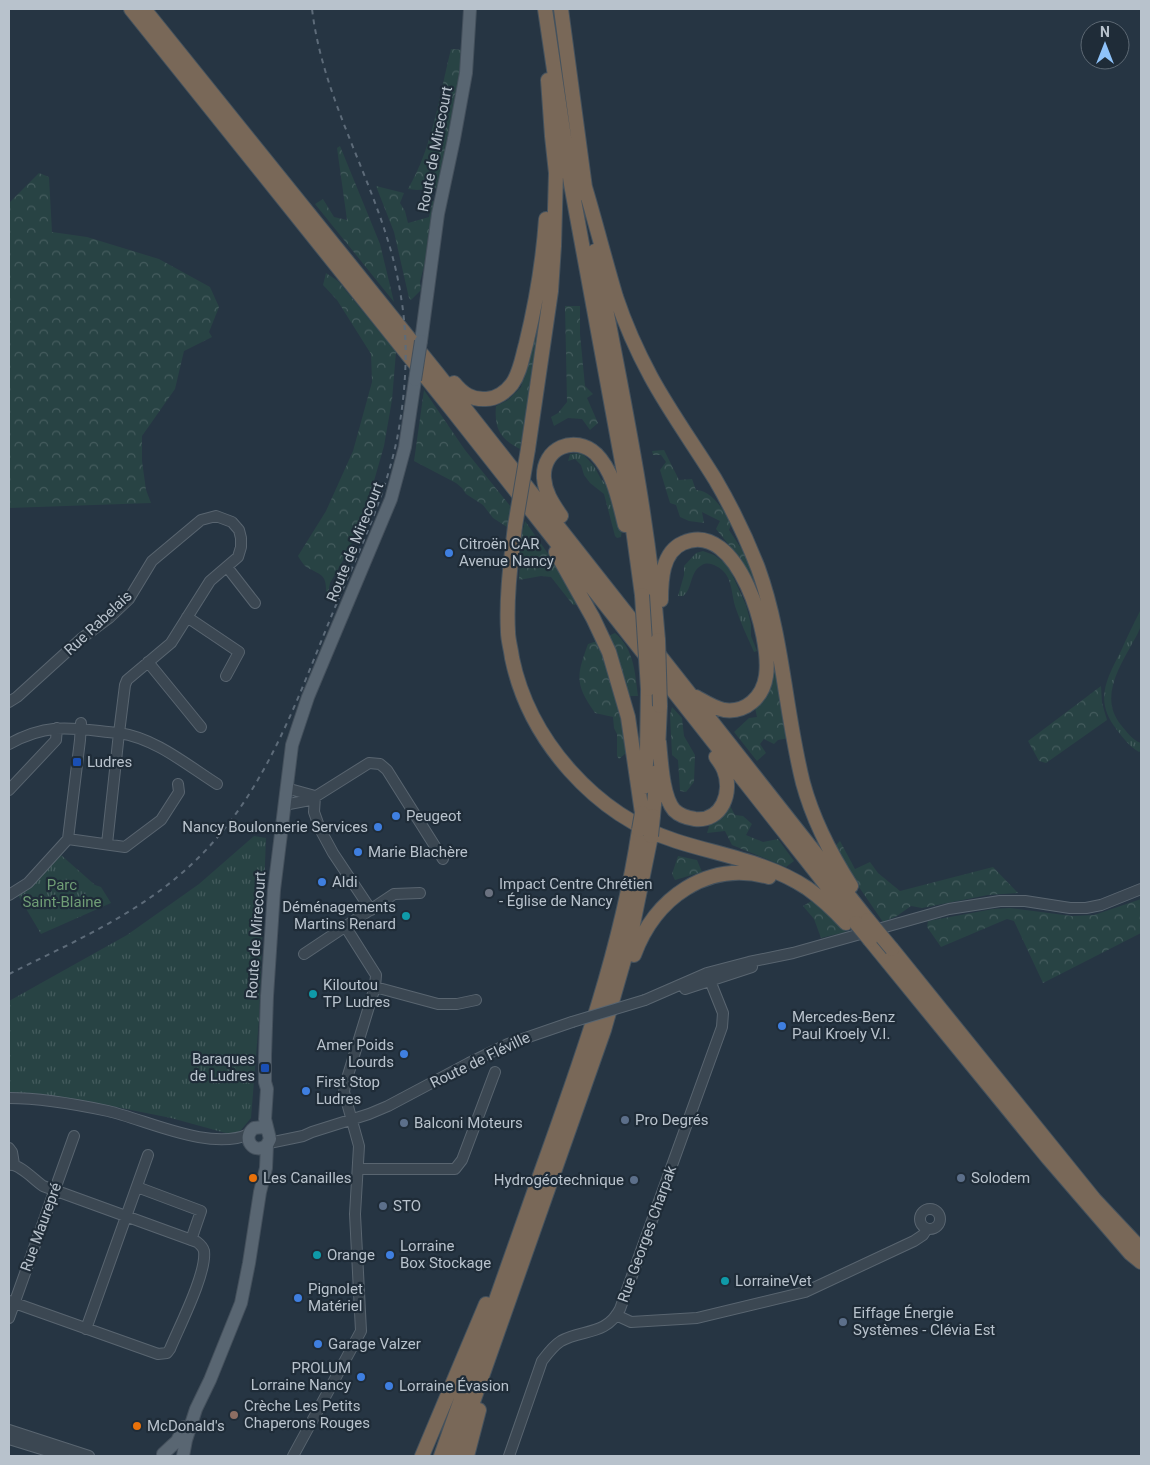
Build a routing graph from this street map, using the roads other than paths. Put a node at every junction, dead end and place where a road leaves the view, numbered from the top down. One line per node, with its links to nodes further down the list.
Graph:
1 (131, 9): 9 (highway)
2 (144, 9): 8 (highway)
3 (470, 9): 29 (main road, Route de Mirecourt, bridge)
4 (544, 9): 6 (highway); 10 (highway)
5 (561, 9): 7 (highway)
6 (552, 136): 8 (highway); 38 (highway, bridge)
7 (585, 188): 15 (highway); 43 (highway)
8 (425, 358): 12 (highway)
9 (535, 514): 18 (highway); 33 (highway)
10 (636, 547): 12 (highway); 33 (highway, bridge)
11 (227, 567): 13 (street); 14 (street, Rue Rabelais); 20 (street, Rue Rabelais)
12 (599, 576): 19 (highway)
13 (255, 604)
14 (187, 618): 16 (street, Rue Rabelais); 17 (street)
15 (659, 618): 19 (highway); 25 (highway, bridge)
16 (148, 662): 22 (street); 24 (street, Rue Rabelais)
17 (226, 676)
18 (671, 687): 25 (highway); 43 (highway)
19 (690, 693): 43 (highway)
20 (9, 702)
21 (81, 726): 23 (street); 24 (street); 35 (street)
22 (201, 727)
23 (57, 728): 26 (street); 30 (street)
24 (119, 733): 28 (street); 36 (street, Rue Rabelais)
25 (659, 742): 33 (highway)
26 (9, 744)
27 (178, 784): 36 (street)
28 (217, 784)
29 (286, 788): 31 (street); 32 (main road, Route de Mirecourt)
30 (9, 790)
31 (315, 796): 32 (street); 37 (street); 42 (street)
32 (284, 806): 54 (main road, Route de Mirecourt)
33 (648, 814): 34 (highway, bridge)
34 (645, 833): 49 (highway); 64 (highway)
35 (68, 839): 36 (street); 41 (street)
36 (106, 844)
37 (443, 859)
38 (806, 887): 43 (highway); 49 (highway)
39 (1141, 889): 46 (street, Route de Fléville)
40 (420, 893): 42 (street)
41 (9, 895)
42 (371, 910): 44 (street)
43 (862, 922): 65 (highway, bridge); 66 (highway, bridge)
44 (345, 926): 45 (street); 47 (street)
45 (304, 954)
46 (708, 977): 52 (street, Route de Fléville, bridge); 69 (street, Rue Georges Charpak)
47 (375, 987): 48 (street); 52 (street)
48 (476, 1000)
49 (612, 1003): 67 (highway)
50 (495, 1072): 58 (street)
51 (9, 1098): 54 (street, Route de Fléville)
52 (353, 1120): 54 (street, Route de Fléville); 58 (street)
53 (74, 1136): 60 (street, Rue Maurepré)
54 (260, 1138): 72 (main road, Route de Mirecourt)
55 (9, 1148): 57 (street)
56 (148, 1155): 59 (street)
57 (11, 1164): 60 (street)
58 (359, 1169): 79 (street)
59 (137, 1187): 61 (street); 63 (street)
60 (54, 1191): 61 (street); 68 (street, Rue Maurepré)
61 (126, 1217): 63 (street); 71 (street)
62 (927, 1229): 69 (street)
63 (191, 1240): 71 (street)
64 (515, 1247): 80 (highway); 81 (highway)
65 (1141, 1249)
66 (1141, 1262)
67 (516, 1279): 82 (highway); 83 (highway)
68 (11, 1302): 70 (street, Rue Maurepré); 71 (street)
69 (616, 1315): 84 (street, Rue Georges Charpak)
70 (9, 1318)
71 (86, 1329)
72 (196, 1409): 77 (main road, Route de Mirecourt); 78 (main road, Route de Mirecourt)
73 (9, 1430): 76 (street)
74 (9, 1439): 75 (street)
75 (64, 1456)
76 (89, 1456)
77 (163, 1456)
78 (183, 1456)
79 (292, 1456)
80 (422, 1456)
81 (441, 1456)
82 (454, 1456)
83 (467, 1456)
84 (509, 1456)

